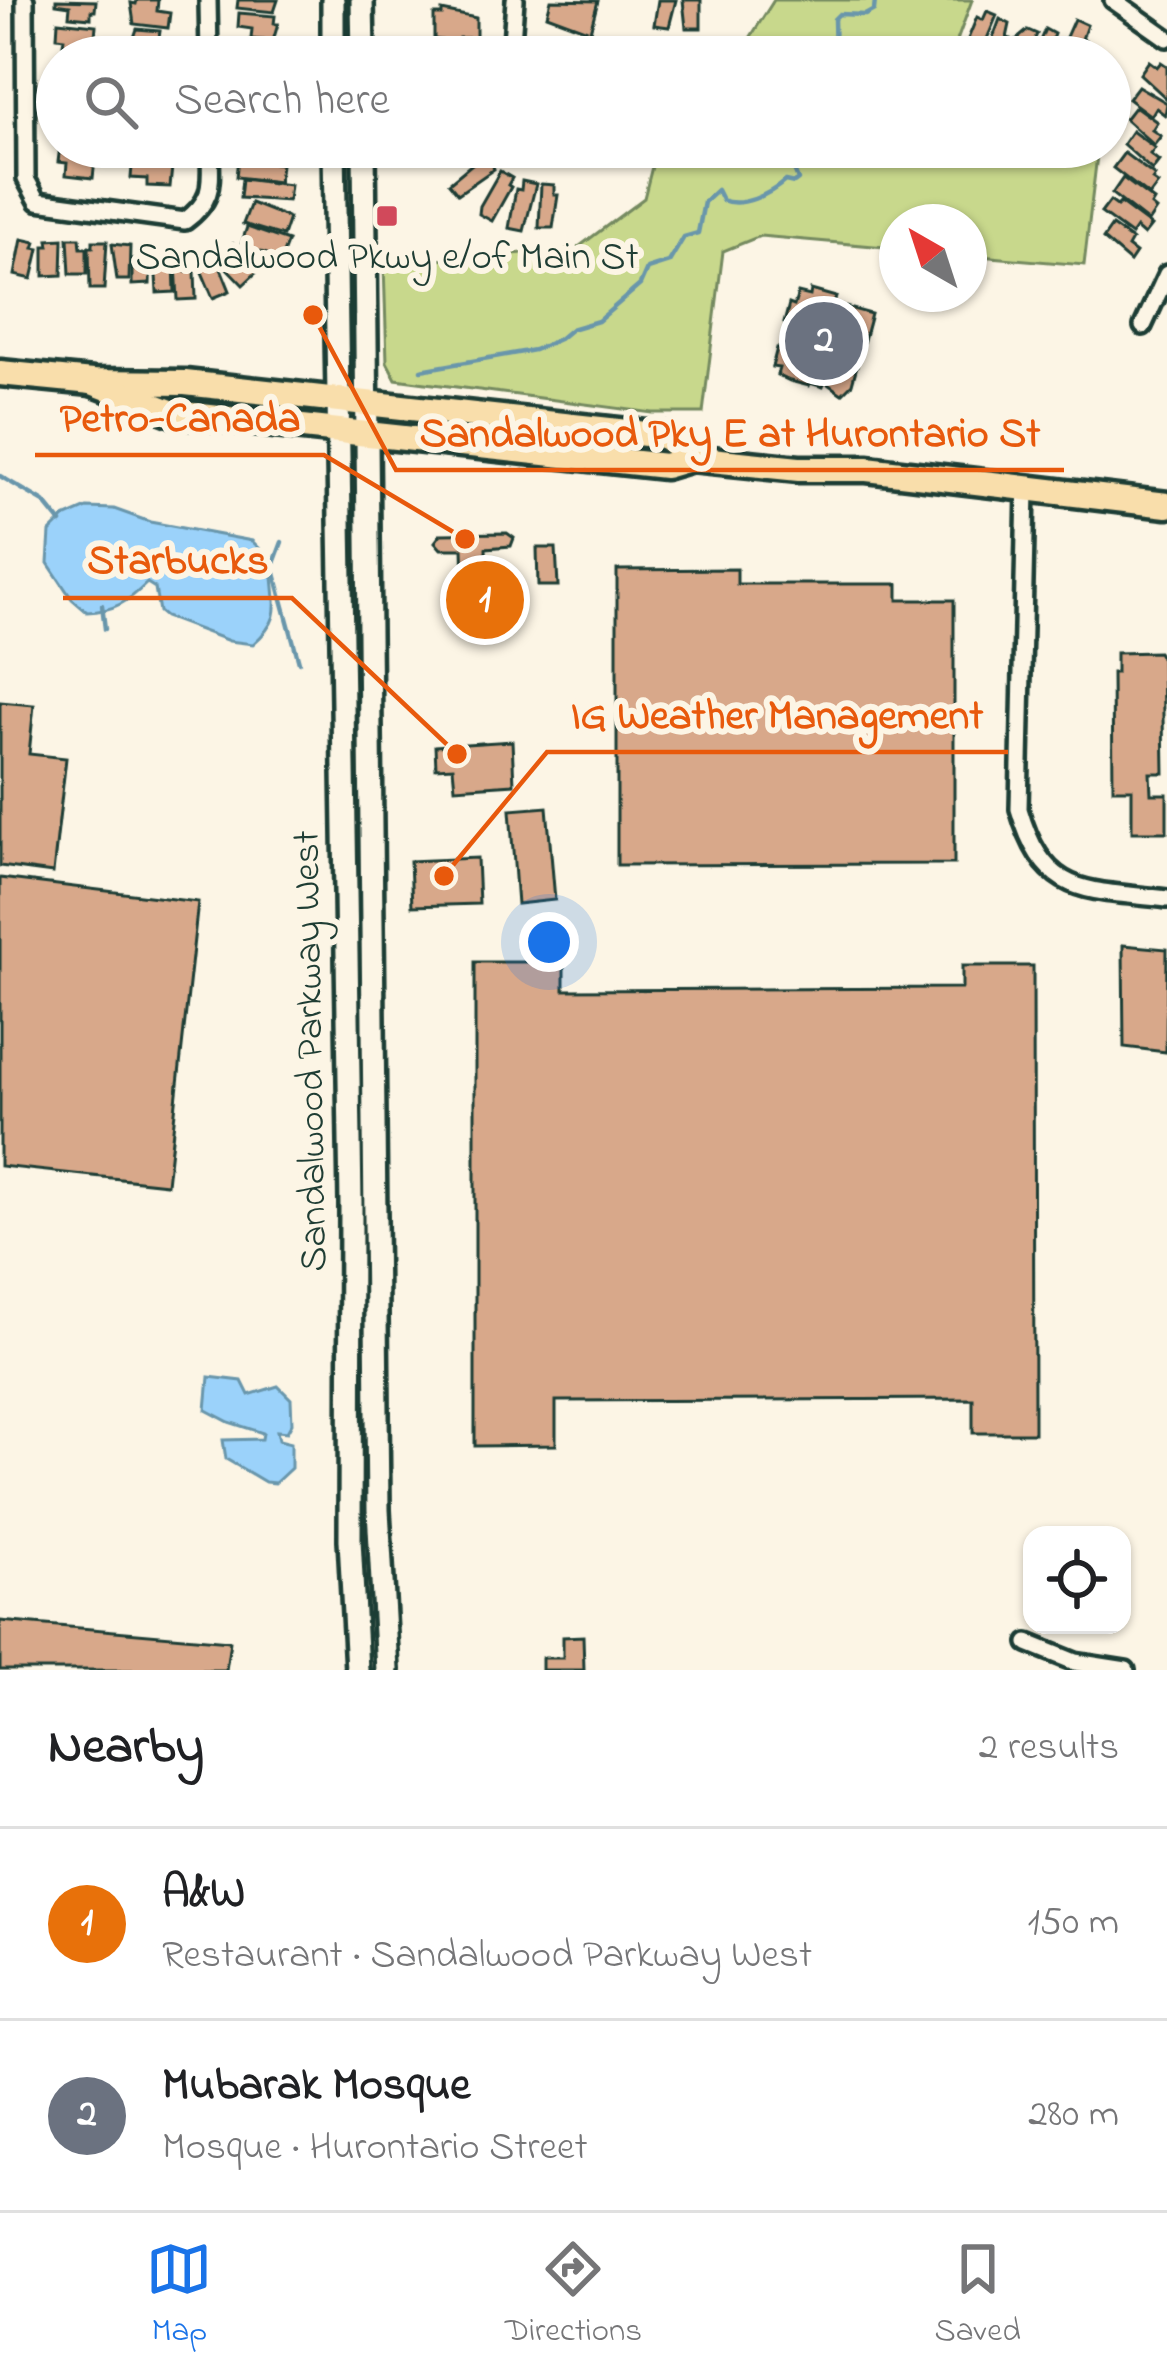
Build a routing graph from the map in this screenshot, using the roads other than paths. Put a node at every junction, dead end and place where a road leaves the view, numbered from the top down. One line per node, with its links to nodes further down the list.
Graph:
1 (25, 0): 12 (street)
2 (208, 0): 7 (street)
3 (333, 0): 8 (main road)
4 (362, 0): 9 (main road)
5 (515, 0): 10 (street)
6 (1113, 0): 11 (street)
7 (209, 36)
8 (334, 36)
9 (363, 36)
10 (512, 36)
11 (1167, 38)
12 (209, 168)
13 (334, 168): 19 (main road, Sandalwood Parkway West)
14 (364, 168): 20 (main road, Sandalwood Parkway West)
15 (1167, 274): 16 (street)
16 (1143, 326)
17 (0, 374): 18 (main road)
18 (92, 382): 19 (main road); 21 (main road)
19 (337, 400): 20 (main road); 21 (main road, Sandalwood Parkway West)
20 (368, 404): 22 (main road, Sandalwood Parkway West); 23 (main road)
21 (337, 430): 22 (main road); 28 (main road, Sandalwood Parkway West)
22 (368, 434): 23 (main road); 29 (main road, Sandalwood Parkway West)
23 (692, 458): 24 (main road)
24 (1027, 490): 25 (main road); 26 (street)
25 (1167, 505)
26 (1167, 899)
27 (1028, 1643): 30 (street)
28 (357, 1670)
29 (387, 1670)
30 (1126, 1670)

